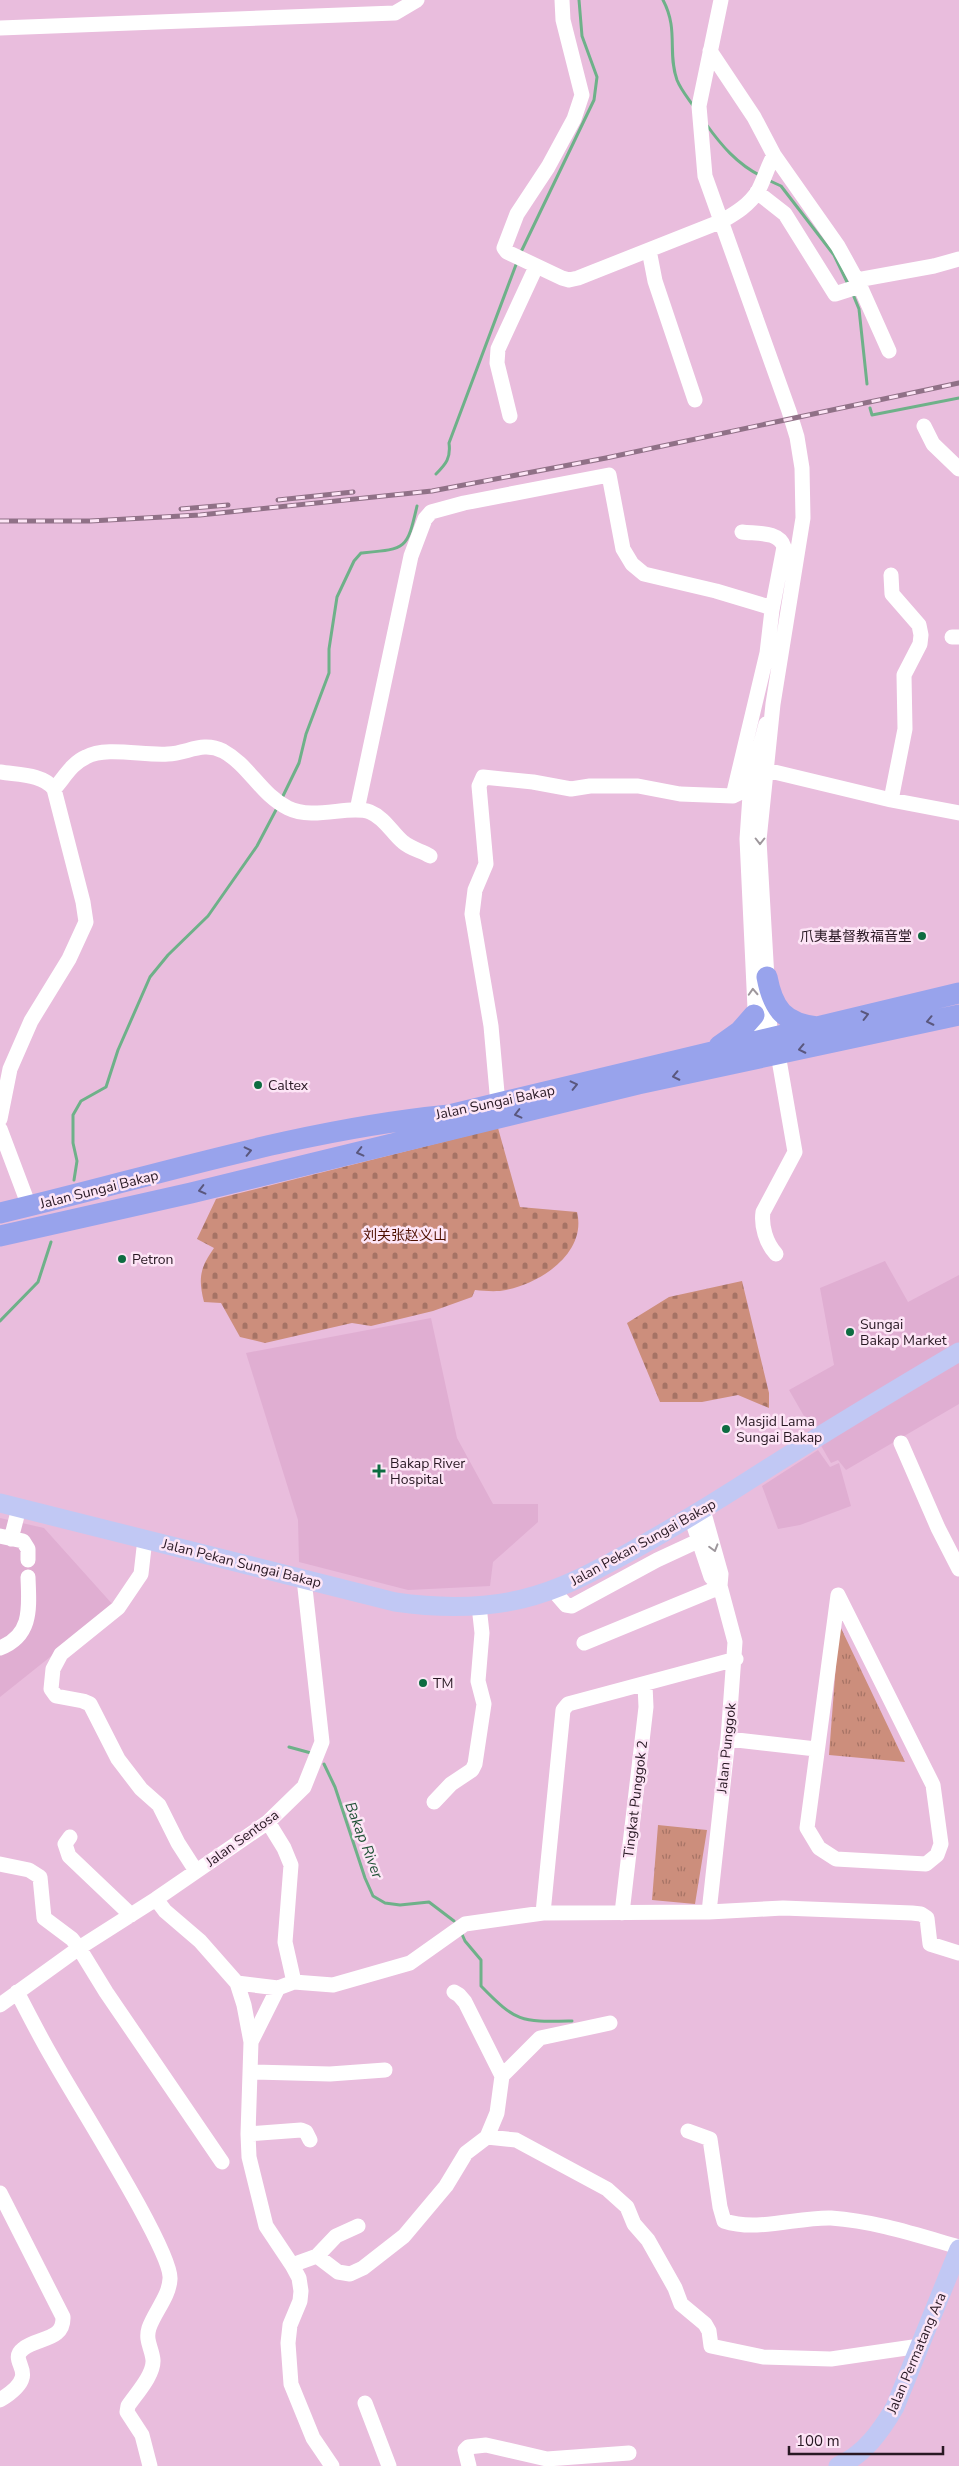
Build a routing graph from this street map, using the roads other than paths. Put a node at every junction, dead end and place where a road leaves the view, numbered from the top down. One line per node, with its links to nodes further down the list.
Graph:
1 (417, 0): 4 (street)
2 (562, 0): 10 (street)
3 (722, 0): 5 (street)
4 (0, 28)
5 (710, 51): 6 (street); 20 (street)
6 (774, 156): 7 (street); 11 (street)
7 (758, 190): 8 (street); 11 (street)
8 (649, 250): 10 (street); 13 (street)
9 (959, 259): 11 (street)
10 (524, 261): 14 (street)
11 (854, 287): 12 (street)
12 (889, 351)
13 (695, 400)
14 (510, 416)
15 (924, 426): 16 (street)
16 (959, 469)
17 (742, 532): 19 (street)
18 (891, 575): 28 (street)
19 (772, 610): 27 (street); 30 (street)
20 (773, 704): 21 (street); 25 (street)
21 (770, 742): 22 (street); 24 (street)
22 (766, 770): 24 (street); 25 (street)
23 (0, 772): 26 (street)
24 (791, 778): 25 (street); 28 (street)
25 (755, 787): 27 (street); 29 (street); 33 (street, one-way to 33)
26 (54, 789): 30 (street); 43 (street)
27 (734, 796): 29 (street); 42 (street)
28 (891, 800): 31 (street)
29 (749, 807): 37 (street, one-way to 29)
30 (357, 810): 32 (street)
31 (959, 813)
32 (430, 856)
33 (767, 977): 39 (highway); 40 (street)
34 (959, 982): 36 (street)
35 (959, 993): 36 (highway, Jalan Sungai Bakap)
36 (895, 1007): 39 (highway, Jalan Sungai Bakap, one-way to 36)
37 (754, 1015): 40 (street); 41 (highway)
38 (959, 1015): 40 (highway, Jalan Sungai Bakap, one-way to 40)
39 (818, 1027): 40 (highway, Jalan Sungai Bakap)
40 (766, 1050): 41 (highway, Jalan Sungai Bakap); 47 (highway, Jalan Sungai Bakap, one-way to 47); 48 (street)
41 (703, 1054): 42 (highway, Jalan Sungai Bakap, one-way to 41)
42 (498, 1104): 45 (highway, Jalan Sungai Bakap, one-way to 42)
43 (0, 1119)
44 (0, 1130): 45 (street)
45 (29, 1206): 46 (highway, Jalan Sungai Bakap)
46 (0, 1213)
47 (0, 1236)
48 (776, 1254)
49 (959, 1352): 53 (main road, Jalan Pekan Sungai Bakap)
50 (902, 1443): 60 (street)
51 (0, 1503): 52 (main road, Jalan Pekan Sungai Bakap)
52 (18, 1508): 54 (street); 55 (main road, Jalan Pekan Sungai Bakap)
53 (697, 1514): 56 (street, Jalan Punggok); 57 (main road, Jalan Pekan Sungai Bakap); 63 (street, Jalan Punggok, one-way to 63)
54 (6, 1538): 58 (street)
55 (145, 1539): 62 (main road, Jalan Pekan Sungai Bakap); 78 (street)
56 (698, 1540): 59 (street); 63 (street, Jalan Punggok)
57 (649, 1541): 59 (street); 64 (main road, Jalan Pekan Sungai Bakap)
58 (28, 1560)
59 (657, 1560): 64 (street)
60 (959, 1569)
61 (28, 1577): 69 (street)
62 (304, 1579): 65 (main road, Jalan Pekan Sungai Bakap); 75 (street, Jalan Sentosa)
63 (720, 1587): 68 (street); 70 (street, Jalan Punggok)
64 (553, 1590): 65 (main road, Jalan Pekan Sungai Bakap)
65 (479, 1606): 74 (street)
66 (858, 1634): 67 (street); 67 (street); 73 (street)
67 (832, 1637): 73 (street)
68 (584, 1643)
69 (0, 1648)
70 (736, 1659): 71 (street); 72 (street, Jalan Punggok)
71 (645, 1685): 81 (street); 82 (street, Tingkat Punggok 2)
72 (728, 1739): 73 (street); 80 (street, Jalan Punggok)
73 (816, 1749)
74 (434, 1802)
75 (268, 1822): 78 (street, Jalan Sentosa); 86 (street)
76 (70, 1837): 83 (street)
77 (0, 1864): 84 (street)
78 (196, 1871): 79 (street, Jalan Sentosa)
79 (156, 1899): 83 (street, Jalan Sentosa); 87 (street)
80 (710, 1912): 82 (street); 85 (street)
81 (543, 1913): 82 (street); 86 (street)
82 (622, 1913)
83 (131, 1915): 84 (street, Jalan Sentosa)
84 (80, 1948): 89 (street, Jalan Sentosa); 101 (street)
85 (959, 1953)
86 (294, 1982): 88 (street)
87 (237, 1983): 88 (street); 93 (street)
88 (278, 1988): 93 (street)
89 (17, 1992): 91 (street, Jalan Sentosa); 113 (street)
90 (454, 1992): 96 (street)
91 (0, 2005)
92 (610, 2023): 96 (street)
93 (252, 2042): 95 (street)
94 (385, 2070): 95 (street)
95 (251, 2072): 98 (street)
96 (502, 2076): 99 (street)
97 (688, 2131): 104 (street)
98 (248, 2134): 100 (street); 106 (street)
99 (487, 2137): 105 (street); 107 (street)
100 (310, 2140)
101 (222, 2162)
102 (0, 2193): 108 (street)
103 (358, 2226): 105 (street)
104 (959, 2248): 107 (main road, Jalan Permatang Ara)
105 (317, 2256): 106 (street)
106 (292, 2265): 114 (street)
107 (920, 2346): 117 (main road, Jalan Permatang Ara)
108 (0, 2400)
109 (365, 2402): 115 (street)
110 (629, 2453): 112 (street)
111 (547, 2462): 112 (street); 116 (street)
112 (577, 2462)
113 (150, 2466)
114 (332, 2466)
115 (389, 2466)
116 (469, 2466)
117 (838, 2466)

